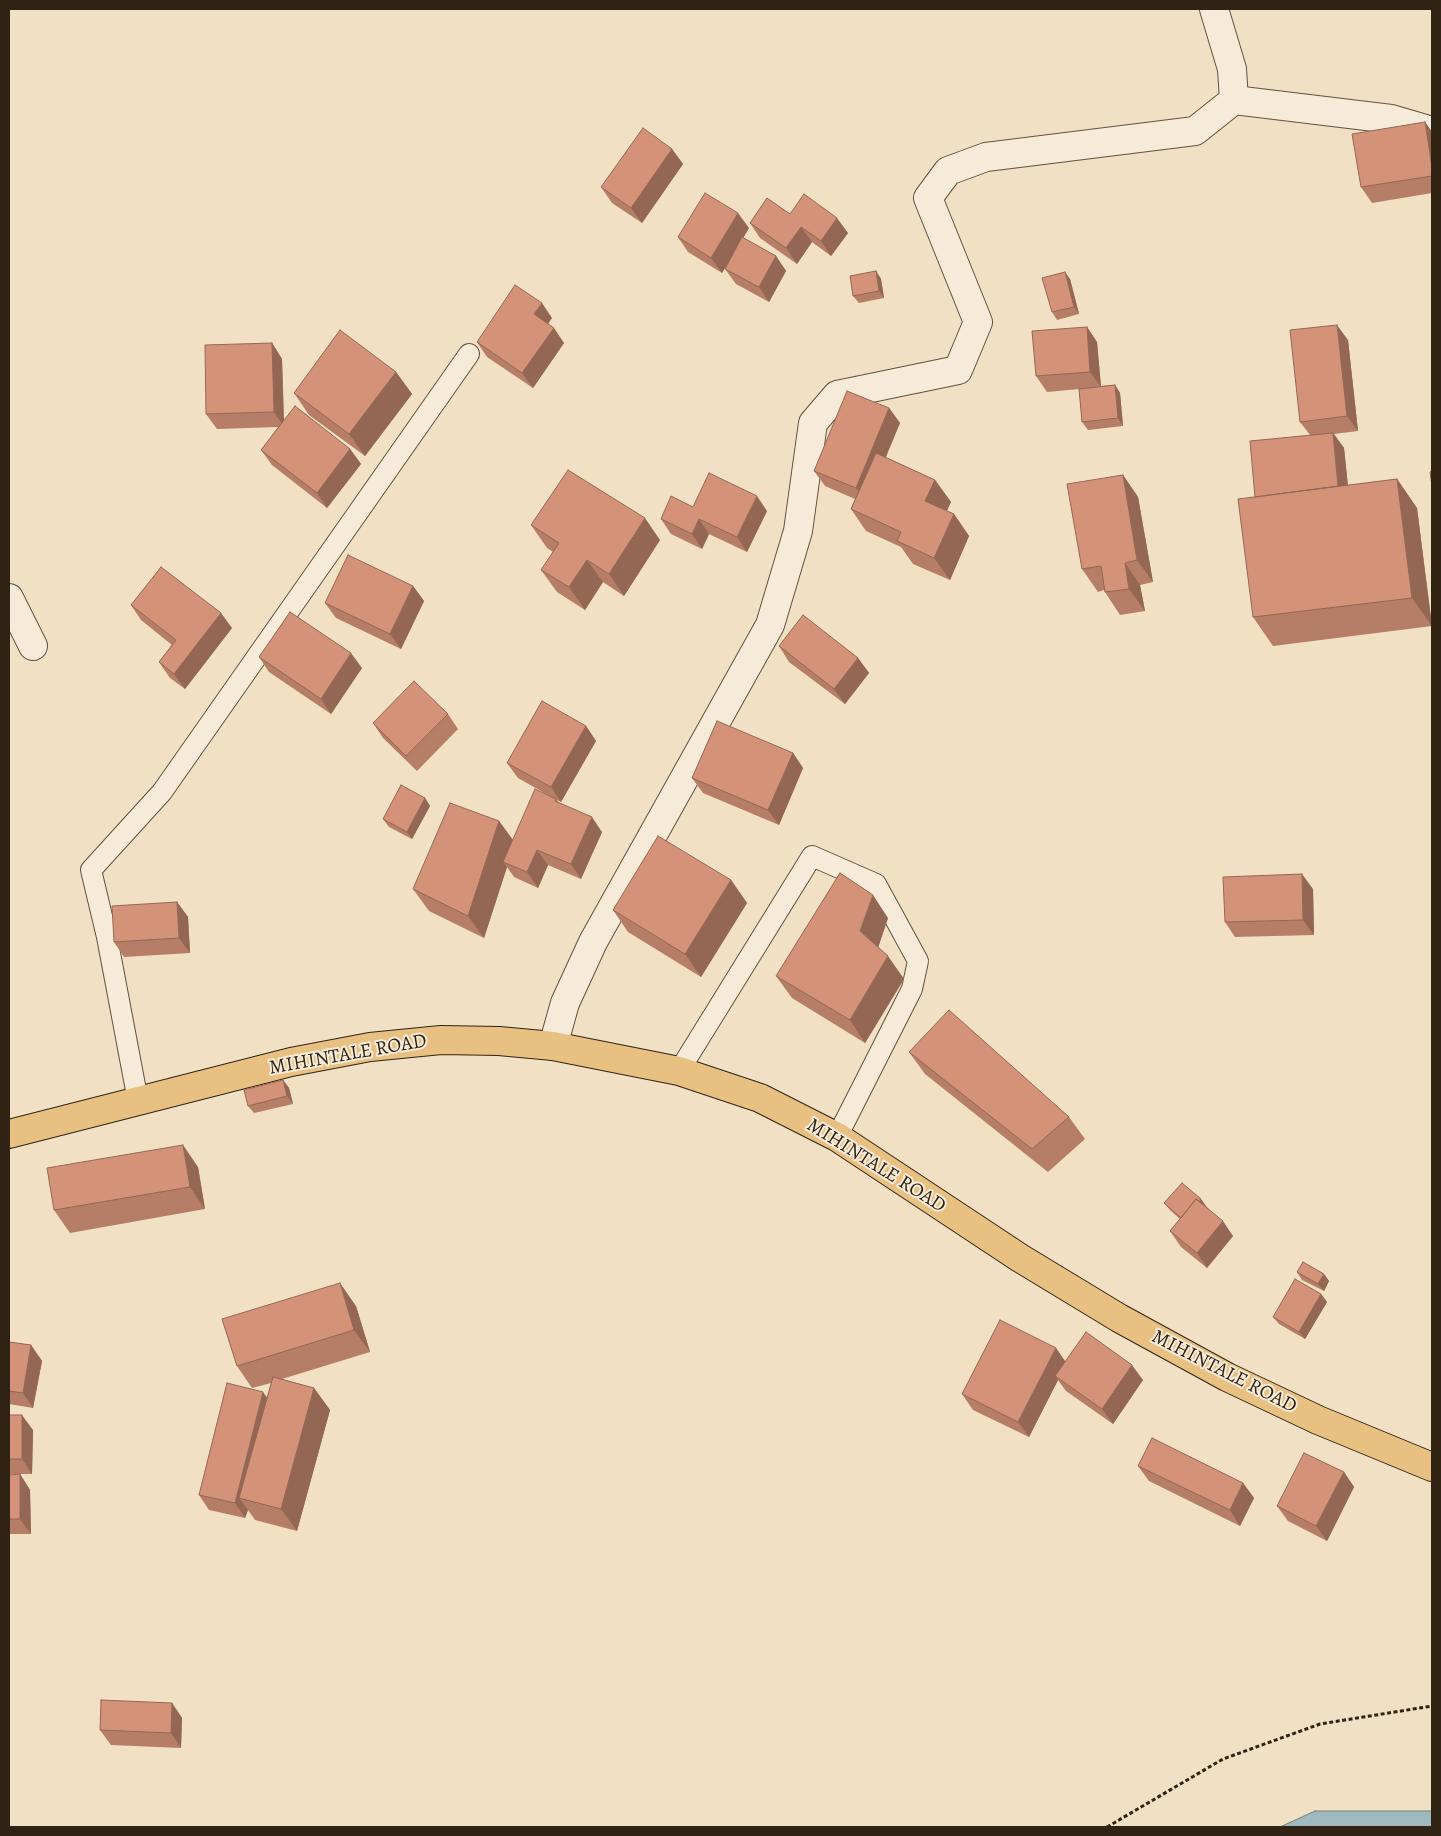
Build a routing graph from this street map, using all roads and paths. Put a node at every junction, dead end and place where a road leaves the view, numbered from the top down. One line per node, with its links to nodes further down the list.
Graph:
1 (1214, 9): 2 (street)
2 (1234, 100): 3 (street); 7 (street)
3 (1432, 131)
4 (468, 354): 9 (lane)
5 (9, 598): 6 (street)
6 (33, 646)
7 (553, 1046): 8 (highway, MIHINTALE ROAD); 9 (highway, MIHINTALE ROAD)
8 (679, 1071): 11 (highway, MIHINTALE ROAD); 11 (lane)
9 (138, 1101): 10 (highway, MIHINTALE ROAD)
10 (9, 1134)
11 (837, 1136): 12 (highway, MIHINTALE ROAD)
12 (1432, 1467)
13 (1432, 1706): 14 (path)
14 (1107, 1827)

